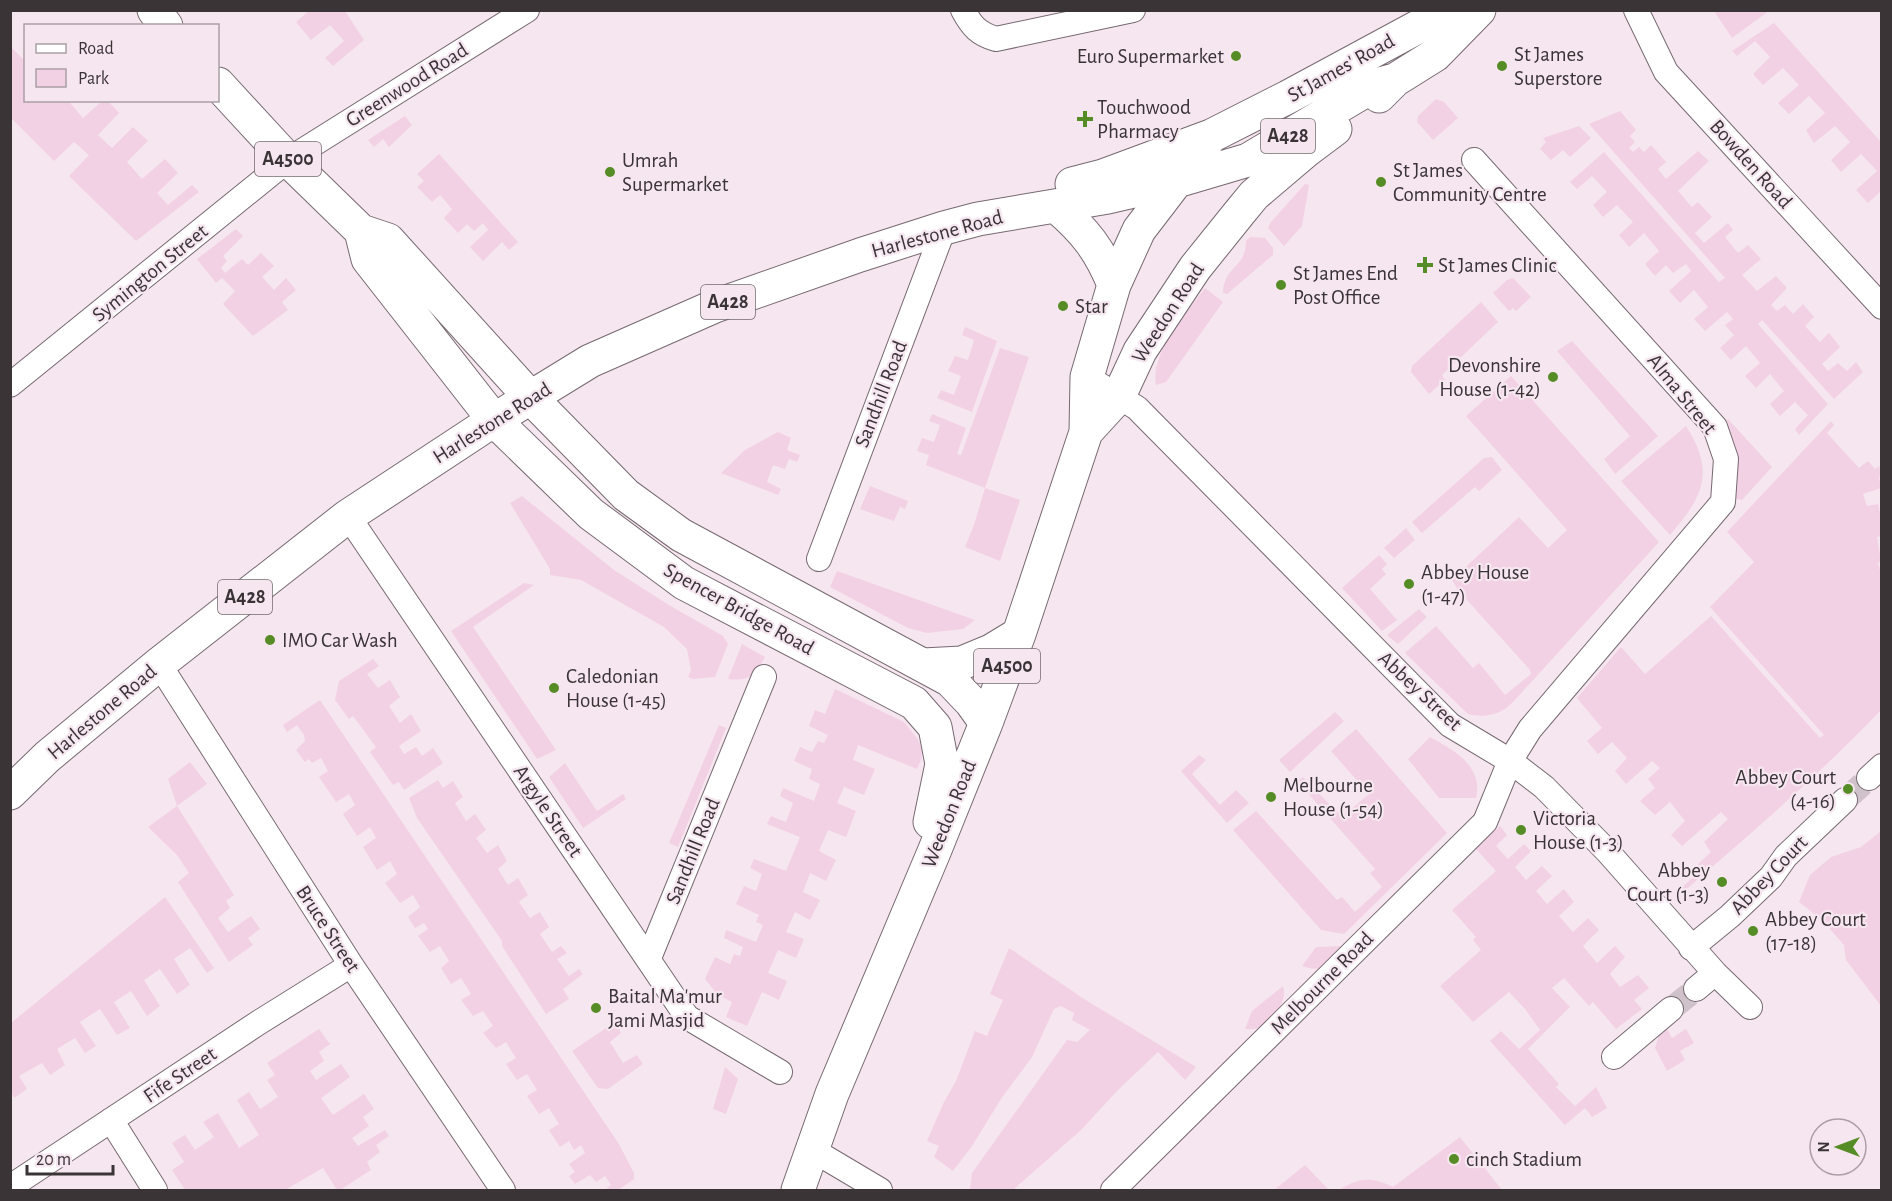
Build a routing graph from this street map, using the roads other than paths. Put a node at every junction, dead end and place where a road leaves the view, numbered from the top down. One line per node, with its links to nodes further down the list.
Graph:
1 (154, 10): 8 (main road)
2 (526, 10): 7 (street, Greenwood Road)
3 (963, 10): 4 (street)
4 (1133, 10)
5 (1636, 10): 21 (street, Bowden Road)
6 (1477, 12): 9 (main road, St James' Road / A428); 11 (main road, St James' Road / A428)
7 (492, 20): 12 (street, Greenwood Road)
8 (164, 24)
9 (1395, 80): 14 (main road, St James' Road / A428); 15 (main road, St James' Road)
10 (219, 85): 12 (main road, Spencer Bridge Road / A4500)
11 (1211, 136): 14 (main road, St James' Road); 17 (main road, St James' Road / A428)
12 (288, 159): 19 (main road, Spencer Bridge Road / A4500); 23 (street, Symington Street)
13 (1474, 159): 35 (street, Alma Street)
14 (1177, 181): 16 (main road, A428); 20 (main road, Weedon Road)
15 (1254, 195): 24 (main road, Weedon Road)
16 (1057, 207): 17 (main road, Harlestone Road); 20 (main road)
17 (978, 219): 18 (main road, Harlestone Road / A428)
18 (944, 228): 25 (main road, Harlestone Road / A428); 29 (street, Sandhill Road)
19 (361, 231): 25 (main road, Spencer Bridge Road); 26 (main road, Spencer Bridge Road)
20 (1114, 285): 22 (main road, Weedon Road)
21 (1881, 307)
22 (1087, 377): 24 (street, Abbey Street); 27 (main road, Weedon Road)
23 (10, 385)
24 (1119, 396): 27 (main road, Weedon Road); 35 (street, Abbey Street)
25 (531, 398): 26 (main road, Harlestone Road / A428); 32 (main road, Spencer Bridge Road)
26 (494, 420): 28 (main road, Harlestone Road / A428); 38 (main road, Spencer Bridge Road)
27 (1086, 432): 30 (main road, Weedon Road / A4500)
28 (348, 516): 31 (main road, Harlestone Road / A428); 40 (street, Argyle Street)
29 (819, 559)
30 (1018, 634): 32 (main road); 34 (main road, Weedon Road / A4500)
31 (159, 664): 36 (main road, Harlestone Road / A428); 41 (street, Bruce Street)
32 (923, 666): 34 (main road, Spencer Bridge Road)
33 (764, 677): 40 (street, Sandhill Road)
34 (986, 723): 38 (main road, Weedon Road / A4500)
35 (1510, 761): 39 (street, Abbey Street); 55 (street, Melbourne Road)
36 (10, 793)
37 (1845, 800): 39 (street, Abbey Court)
38 (915, 894): 49 (main road, Weedon Road / A4500)
39 (1691, 948): 42 (street, Abbey Street)
40 (649, 958): 47 (street, Argyle Street)
41 (351, 965): 48 (street, Fife Street); 52 (street, Bruce Street)
42 (1715, 973): 43 (street); 44 (street, Abbey Street)
43 (1696, 989)
44 (1750, 1007)
45 (1671, 1010): 46 (street)
46 (1614, 1057)
47 (780, 1072)
48 (111, 1120): 50 (street, Fife Street); 51 (street)
49 (811, 1149): 53 (main road, Weedon Road / A4500); 54 (street)
50 (10, 1187)
51 (155, 1191)
52 (503, 1191)
53 (798, 1191)
54 (880, 1191)
55 (1113, 1191)

